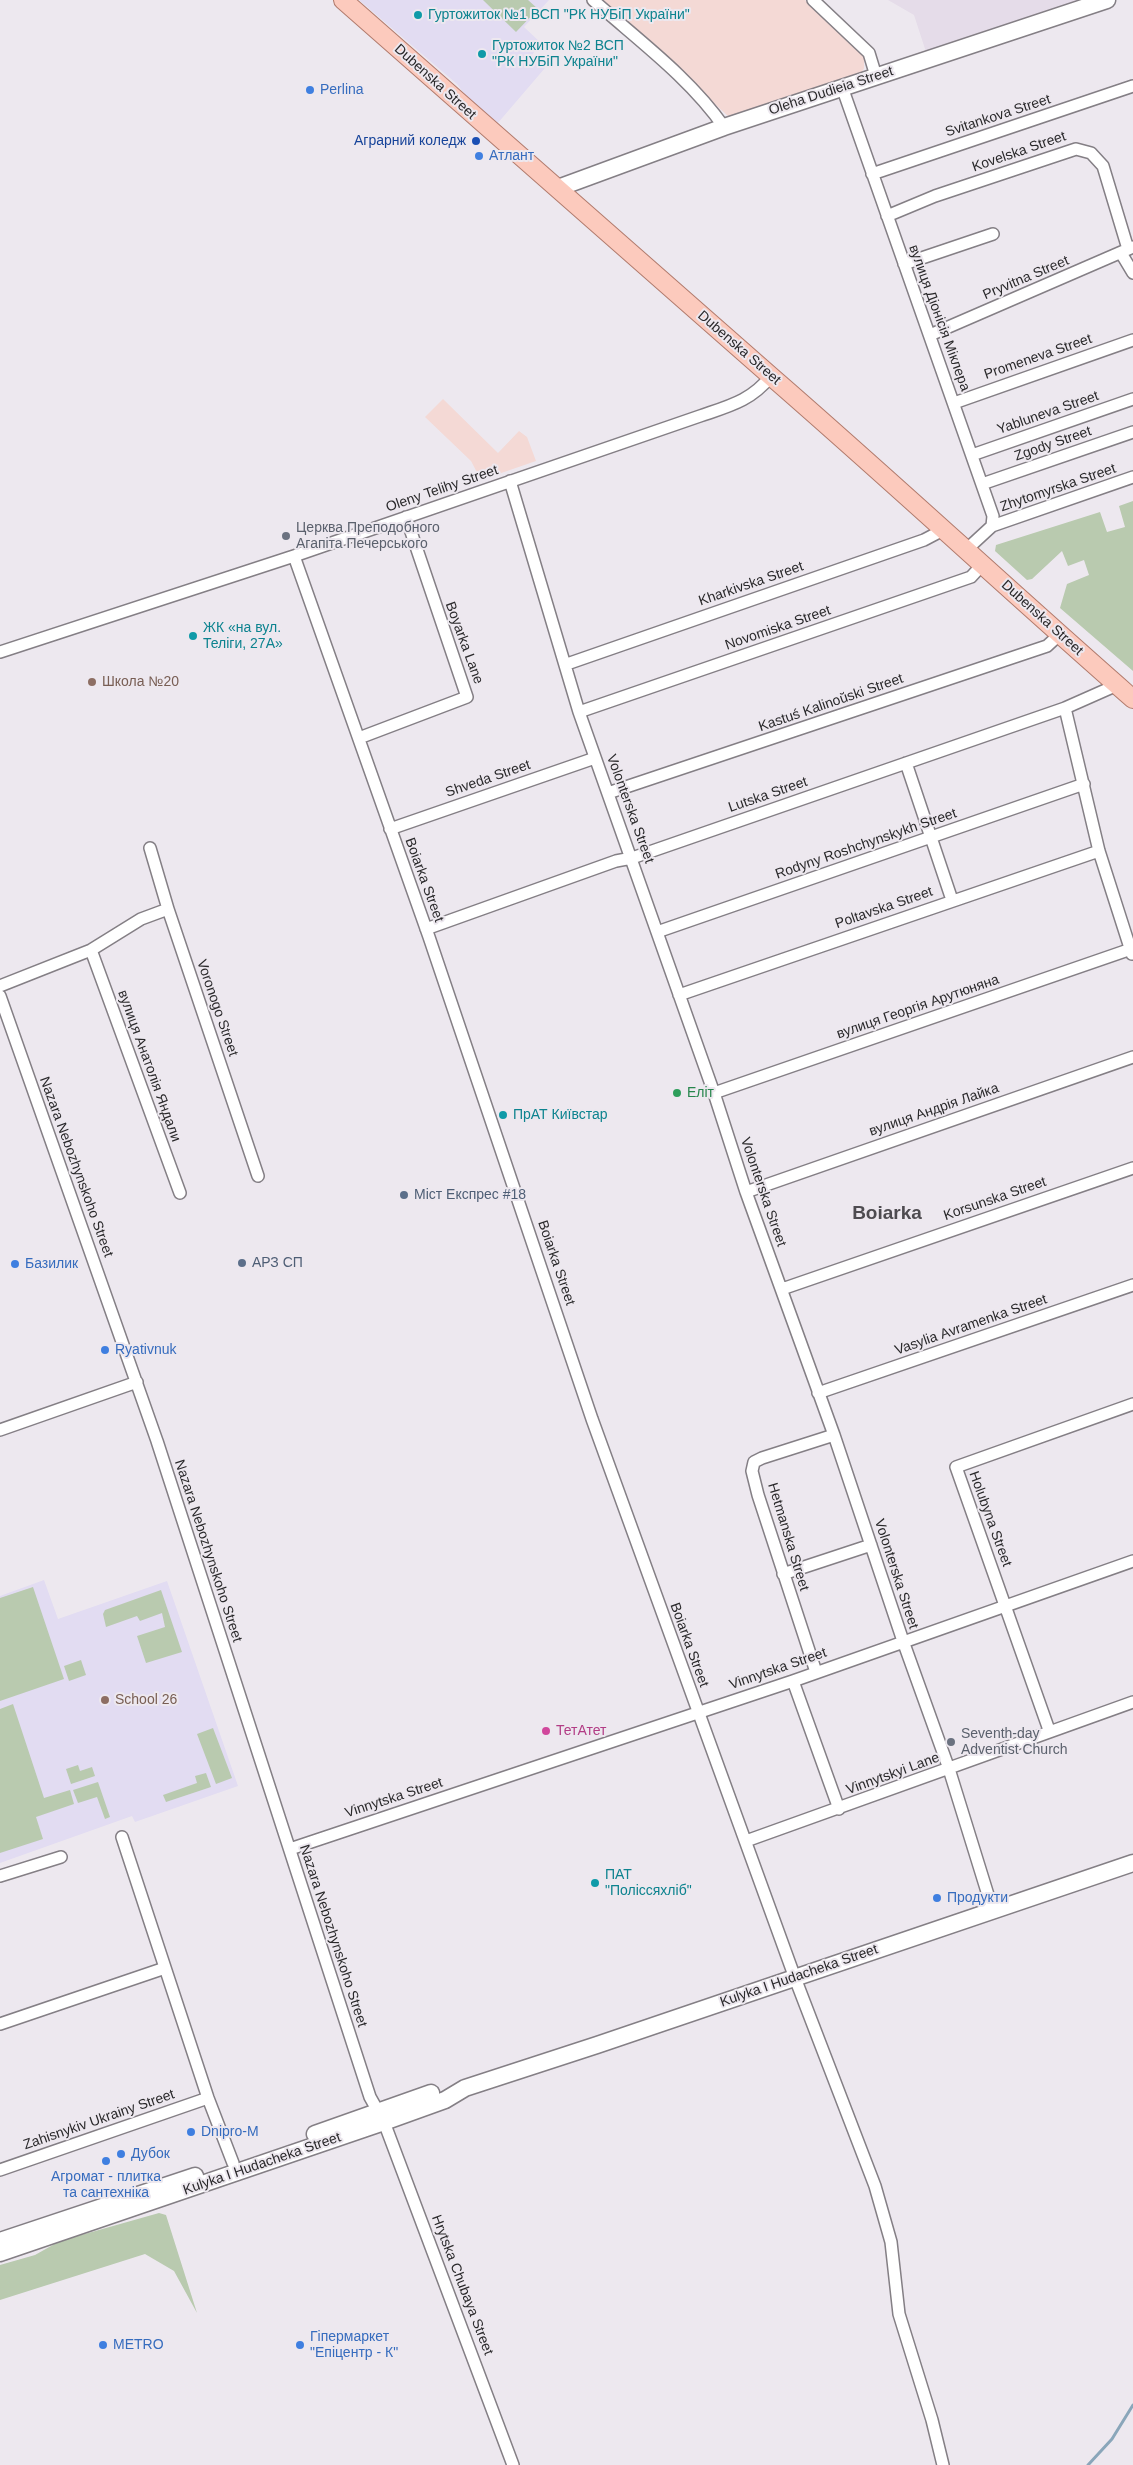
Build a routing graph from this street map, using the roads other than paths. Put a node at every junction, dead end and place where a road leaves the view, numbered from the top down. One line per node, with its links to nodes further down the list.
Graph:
1 (344, 0): 10 (main road, Dubenska Street)
2 (593, 0): 8 (street)
3 (1107, 0): 5 (main road, Oleha Dudieia Street)
4 (815, 1): 5 (street)
5 (876, 76): 7 (main road, Oleha Dudieia Street)
6 (1133, 86): 9 (street, Svitankova Street)
7 (842, 87): 8 (main road, Oleha Dudieia Street); 9 (street, вулиця Діонісія Міклера)
8 (724, 127): 10 (main road, Oleha Dudieia Street)
9 (872, 174): 11 (street, вулиця Діонісія Міклера)
10 (558, 188): 18 (main road, Dubenska Street)
11 (886, 216): 13 (street, Kovelska Street); 14 (street, вулиця Діонісія Міклера)
12 (993, 234): 14 (street)
13 (1128, 250): 15 (street, Kovelska Street); 16 (street, Pryvitna Street)
14 (904, 264): 16 (street, вулиця Діонісія Міклера)
15 (1133, 274)
16 (930, 335): 20 (street, вулиця Діонісія Міклера)
17 (1133, 340): 20 (street, Promeneva Street)
18 (771, 376): 24 (street, Oleny Telihy Street); 28 (main road, Dubenska Street)
19 (1133, 399): 22 (street, Yabluneva Street)
20 (954, 403): 22 (street, вулиця Діонісія Міклера)
21 (1133, 432): 25 (street, Zgody Street)
22 (972, 455): 25 (street, вулиця Діонісія Міклера)
23 (1133, 477): 27 (street, Zhytomyrska Street)
24 (510, 481): 26 (street, Oleny Telihy Street); 34 (street, Volonterska Street)
25 (982, 484): 27 (street, вулиця Діонісія Міклера)
26 (406, 517): 30 (street, Oleny Telihy Street); 39 (street, Boyarka Lane)
27 (992, 526): 29 (street)
28 (943, 530): 29 (main road, Dubenska Street); 34 (street, Kharkivska Street)
29 (966, 550): 31 (main road, Dubenska Street)
30 (294, 556): 33 (street, Oleny Telihy Street); 39 (street, Boiarka Street)
31 (982, 566): 32 (main road, Dubenska Street); 38 (street, Novomiska Street)
32 (1060, 634): 35 (main road, Dubenska Street); 43 (street, Kastuś Kalinoŭski Street)
33 (0, 652)
34 (567, 664): 38 (street, Volonterska Street)
35 (1117, 685): 36 (main road, Dubenska Street); 37 (street, Lutska Street)
36 (1133, 699)
37 (1065, 708): 41 (street, Lutska Street); 42 (street)
38 (579, 712): 40 (street, Volonterska Street)
39 (359, 738): 44 (street, Boiarka Street)
40 (595, 758): 43 (street, Volonterska Street); 44 (street, Shveda Street)
41 (906, 763): 45 (street); 48 (street, Lutska Street)
42 (1084, 784): 45 (street, Rodyny Roshchynskykh Street); 47 (street)
43 (608, 793): 48 (street, Volonterska Street)
44 (390, 829): 53 (street, Boiarka Street)
45 (932, 838): 49 (street); 54 (street, Rodyny Roshchynskykh Street)
46 (150, 848): 50 (street, Voronogo Street)
47 (1099, 851): 49 (street, Poltavska Street); 52 (street)
48 (632, 858): 53 (street, Lutska Street); 54 (street, Volonterska Street)
49 (952, 900): 58 (street, Poltavska Street)
50 (168, 909): 55 (street); 64 (street, Voronogo Street)
51 (1133, 917): 52 (street)
52 (1121, 921): 56 (street)
53 (426, 928): 82 (street, Boiarka Street)
54 (657, 932): 58 (street, Volonterska Street)
55 (91, 950): 57 (street); 66 (street, вулиця Анатолія Яндали)
56 (1132, 952): 62 (street, вулиця Георгія Арутюняна)
57 (0, 986)
58 (679, 995): 62 (street, Volonterska Street)
59 (0, 996): 60 (street, Nazara Nebozhynskoho Street)
60 (4, 1019): 69 (street, Nazara Nebozhynskoho Street)
61 (1133, 1057): 65 (street, вулиця Андрія Лайка)
62 (714, 1093): 65 (street, Volonterska Street)
63 (1133, 1168): 68 (street, Korsunska Street)
64 (258, 1176)
65 (746, 1192): 68 (street, Volonterska Street)
66 (180, 1193)
67 (1133, 1285): 70 (street, Vasylia Avramenka Street)
68 (782, 1289): 70 (street, Volonterska Street)
69 (137, 1382): 72 (street); 88 (street, Nazara Nebozhynskoho Street)
70 (818, 1393): 73 (street, Volonterska Street)
71 (1133, 1404): 77 (street, Holubyna Street)
72 (0, 1430)
73 (834, 1435): 74 (street, Volonterska Street); 76 (street, Hetmanska Street)
74 (871, 1545): 76 (street); 78 (street, Volonterska Street)
75 (1133, 1561): 77 (street, Vinnytska Street)
76 (783, 1574): 79 (street, Hetmanska Street)
77 (1005, 1606): 78 (street, Vinnytska Street); 83 (street, Holubyna Street)
78 (903, 1641): 79 (street, Vinnytska Street); 84 (street, Volonterska Street)
79 (816, 1672): 80 (street, Vinnytska Street)
80 (793, 1680): 82 (street, Vinnytska Street); 85 (street)
81 (1133, 1702): 83 (street, Vinnytskyi Lane)
82 (697, 1712): 87 (street, Boiarka Street); 88 (street, Vinnytska Street)
83 (1049, 1730): 84 (street, Vinnytskyi Lane)
84 (949, 1769): 85 (street, Vinnytskyi Lane); 92 (street, Volonterska Street)
85 (839, 1809): 87 (street, Vinnytskyi Lane)
86 (122, 1837): 93 (street)
87 (746, 1841): 94 (street, Boiarka Street)
88 (290, 1849): 97 (street, Nazara Nebozhynskoho Street)
89 (61, 1857): 91 (street)
90 (1133, 1863): 92 (main road, Kulyka I Hudacheka Street)
91 (0, 1876)
92 (993, 1911): 94 (main road, Kulyka I Hudacheka Street)
93 (165, 1968): 95 (street); 96 (street)
94 (795, 1978): 97 (main road, Kulyka I Hudacheka Street); 103 (street, Boiarka Street)
95 (0, 2024)
96 (208, 2098): 98 (street); 99 (street, Zahisnykiv Ukrainy Street)
97 (381, 2117): 98 (main road, Kulyka I Hudacheka Street); 101 (main road, Kulyka I Hudacheka Street); 102 (street, Hrytska Chubaya Street)
98 (234, 2163): 100 (main road, Kulyka I Hudacheka Street)
99 (0, 2170)
100 (0, 2241)
101 (0, 2254)
102 (513, 2465)
103 (943, 2465)

